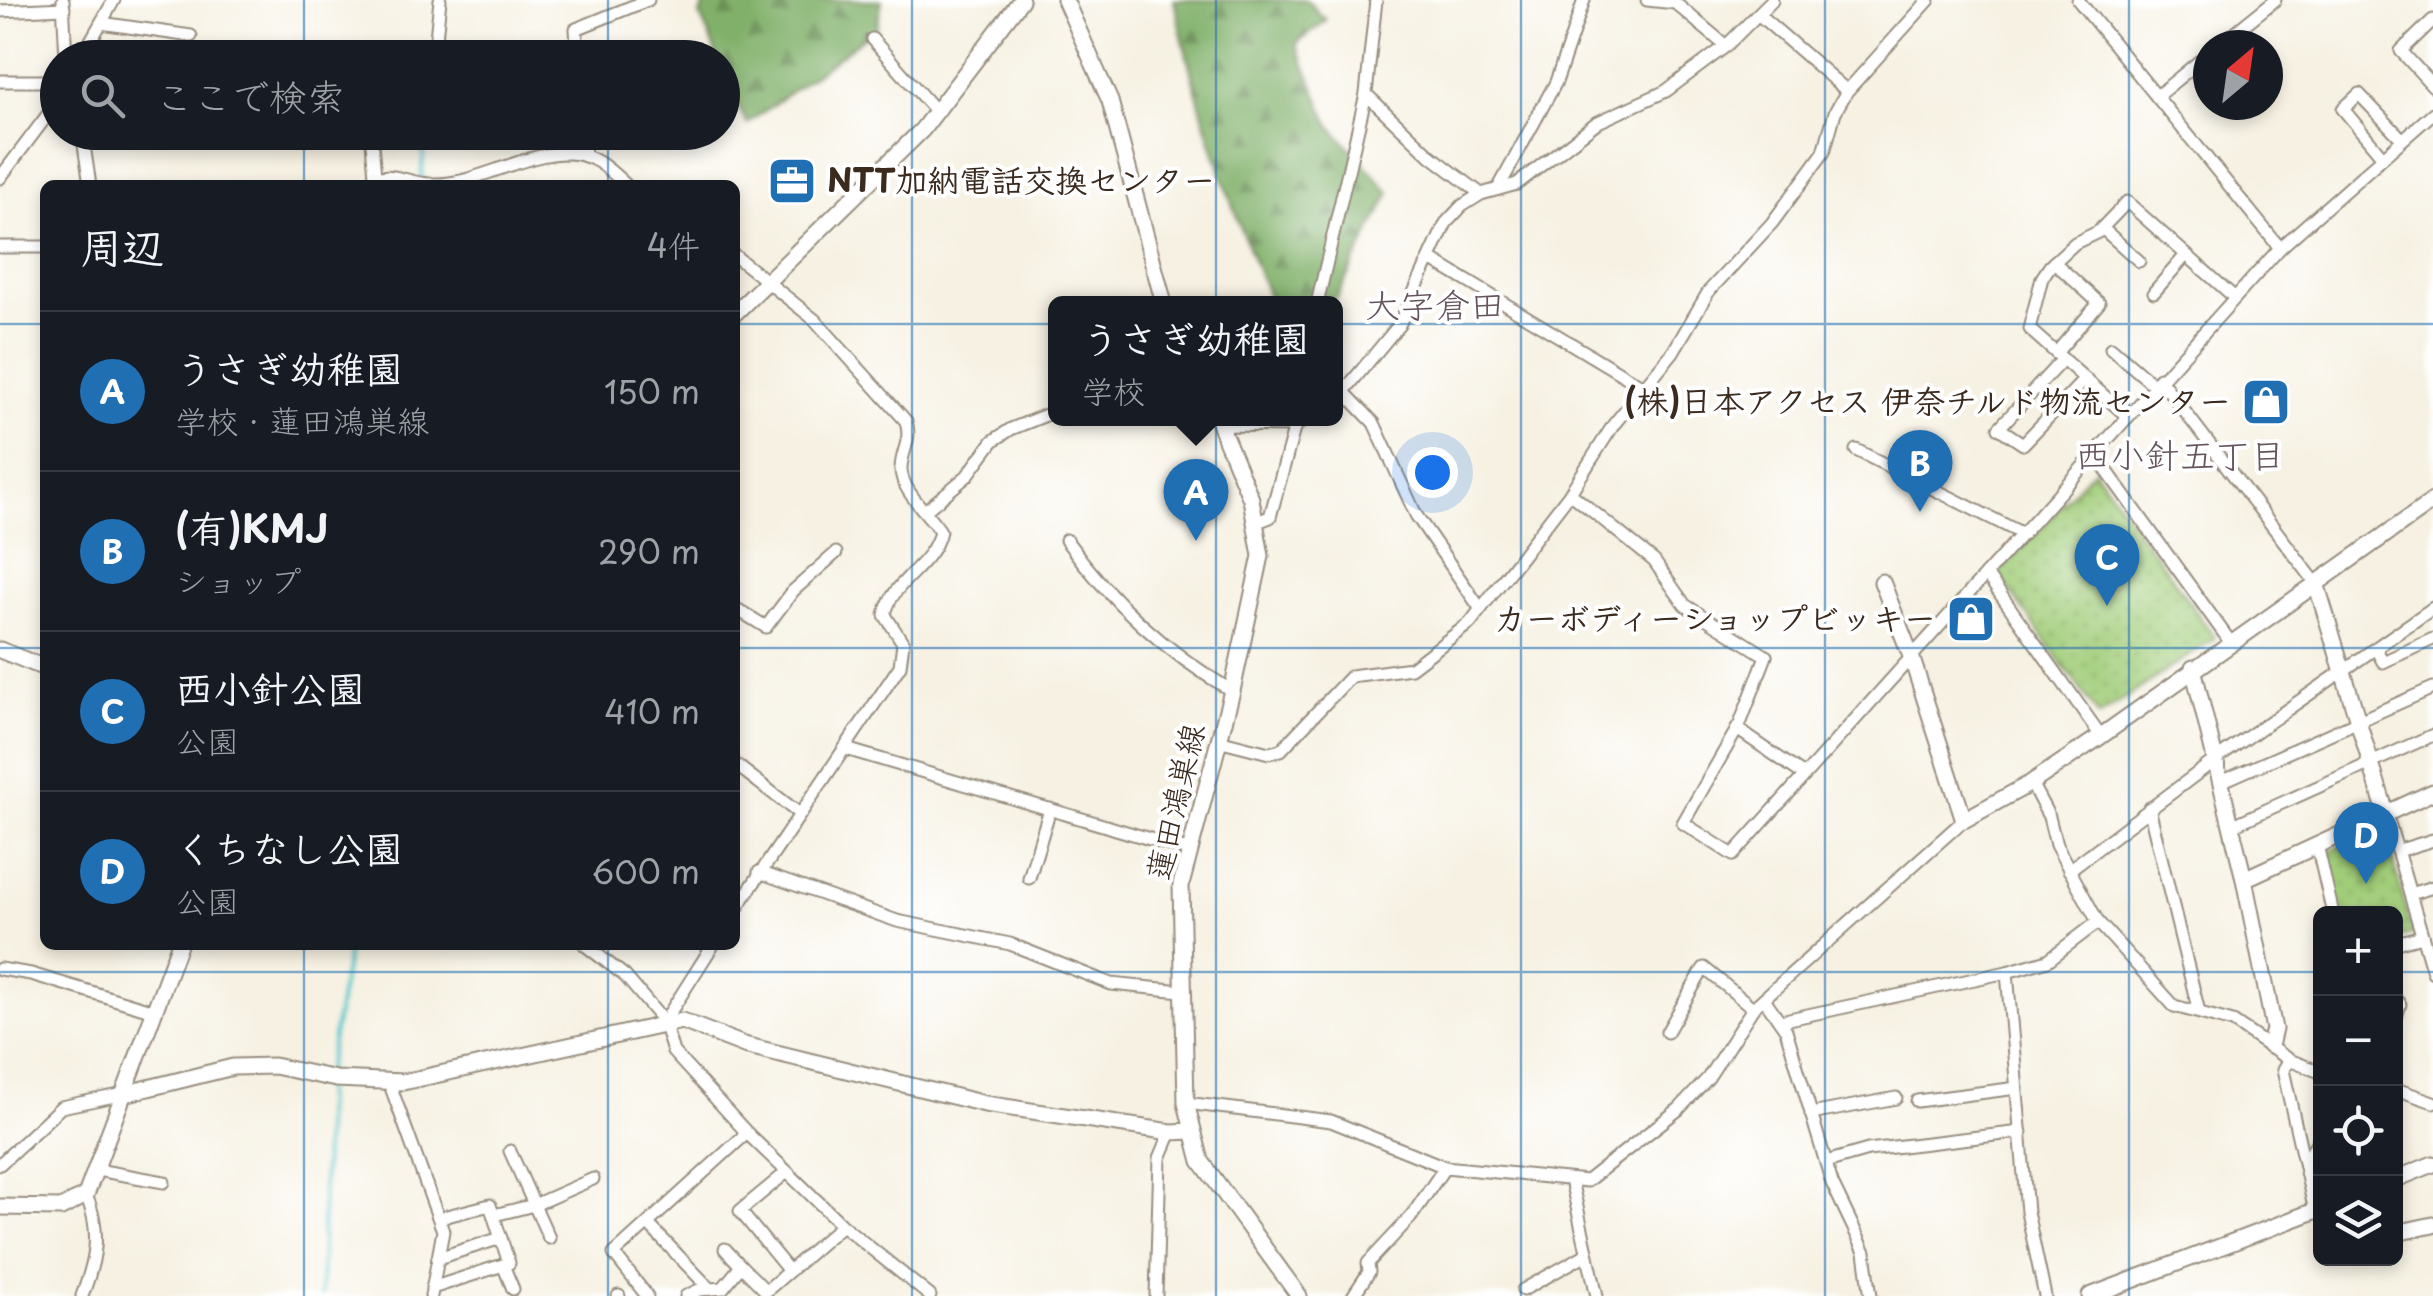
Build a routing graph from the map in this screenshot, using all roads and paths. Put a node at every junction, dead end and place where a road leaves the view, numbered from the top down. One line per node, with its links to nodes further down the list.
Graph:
1 (114, 0): 17 (street)
2 (440, 0): 23 (street)
3 (649, 0): 24 (street)
4 (1021, 0): 34 (street)
5 (1065, 0): 62 (street)
6 (1376, 0): 31 (street)
7 (1584, 0): 49 (street)
8 (1646, 0): 25 (street)
9 (1772, 0): 15 (street)
10 (1930, 0): 30 (street)
11 (2078, 0): 32 (street)
12 (2275, 0): 18 (street)
13 (63, 4): 14 (street); 21 (street)
14 (0, 11)
15 (1758, 14): 25 (street); 30 (street)
16 (2433, 20): 29 (street)
17 (101, 22): 19 (street); 22 (street)
18 (2238, 30)
19 (191, 36)
20 (872, 39): 34 (street)
21 (65, 40)
22 (91, 40)
23 (436, 40)
24 (577, 40)
25 (1726, 46): 49 (street)
26 (2193, 66): 32 (street)
27 (0, 81): 28 (street)
28 (40, 82)
29 (2433, 86)
30 (1847, 91): 70 (street)
31 (1366, 94): 50 (street); 63 (street)
32 (2156, 96): 54 (street)
33 (2433, 112): 36 (street)
34 (936, 113): 60 (street)
35 (40, 126): 42 (street)
36 (2402, 140): 41 (street); 41 (street)
37 (85, 150): 43 (street)
38 (371, 150): 44 (street)
39 (584, 150): 40 (street)
40 (585, 156): 47 (street); 48 (street)
41 (2383, 157): 54 (street)
42 (0, 178)
43 (89, 180)
44 (370, 180)
45 (374, 180): 46 (street)
46 (415, 180)
47 (448, 180)
48 (621, 180)
49 (1498, 189): 50 (street)
50 (1481, 194): 57 (street)
51 (2102, 228): 55 (street); 58 (street); 59 (street)
52 (0, 247): 53 (street)
53 (40, 247)
54 (2280, 248): 64 (street)
55 (2186, 255): 61 (street); 64 (street)
56 (740, 260): 60 (street)
57 (1432, 260): 70 (street); 71 (street)
58 (2139, 260)
59 (2054, 262): 67 (street); 67 (street)
60 (769, 282): 65 (street); 81 (street)
61 (2154, 292)
62 (1162, 296)
63 (1319, 296)
64 (2234, 297): 69 (street)
65 (740, 308)
66 (2111, 348): 69 (street)
67 (2060, 356): 68 (street); 68 (street)
68 (2085, 379): 74 (street)
69 (2156, 382): 74 (street); 88 (street)
70 (1642, 387): 79 (street)
71 (1343, 395)
72 (1343, 399): 89 (street)
73 (1048, 415): 81 (street)
74 (2128, 417): 78 (street)
75 (1221, 426): 82 (street, 蓮田鴻巣線)
76 (1295, 426): 82 (street)
77 (1856, 450): 83 (street)
78 (2094, 453): 83 (street); 93 (street)
79 (1570, 493): 89 (street); 103 (street)
80 (2433, 501): 88 (street)
81 (926, 510): 107 (street)
82 (1257, 522): 101 (street, 蓮田鴻巣線)
83 (2023, 534): 86 (street)
84 (1066, 540): 101 (street)
85 (836, 553): 91 (street)
86 (1986, 574): 96 (street); 105 (street)
87 (1882, 582): 96 (street)
88 (2316, 583): 93 (street); 99 (street)
89 (1480, 608): 106 (street)
90 (2433, 608): 94 (street)
91 (740, 611)
92 (2433, 639): 94 (street)
93 (2230, 643): 98 (street)
94 (2376, 648): 99 (street)
95 (0, 650): 97 (street)
96 (1911, 656): 111 (street); 119 (street)
97 (40, 666)
98 (2193, 668): 105 (street); 108 (street)
99 (2344, 672): 102 (street); 108 (street)
100 (2433, 688): 102 (street)
101 (1232, 692): 106 (street, 蓮田鴻巣線)
102 (2359, 721): 109 (street); 112 (street)
103 (1737, 729): 111 (street); 111 (street)
104 (2433, 735): 109 (street)
105 (2101, 736): 113 (street)
106 (1218, 740): 123 (street, 蓮田鴻巣線)
107 (846, 749): 116 (street); 117 (street)
108 (2216, 760): 112 (street); 115 (street)
109 (2371, 762): 118 (street); 120 (street)
110 (740, 768): 117 (street)
111 (1804, 775)
112 (2221, 782): 120 (street)
113 (2031, 783): 119 (street); 125 (street)
114 (2433, 792): 118 (street)
115 (2149, 808): 125 (street); 146 (street)
116 (1050, 810): 123 (street); 127 (street)
117 (798, 812): 126 (street)
118 (2386, 813): 122 (street); 124 (street)
119 (1964, 820): 143 (street)
120 (2231, 826): 128 (street)
121 (2433, 840): 124 (street)
122 (2317, 845): 128 (street); 132 (street)
123 (1187, 850): 142 (street, 蓮田鴻巣線)
124 (2397, 851): 130 (street)
125 (2069, 870): 133 (street)
126 (759, 872): 131 (street); 142 (street)
127 (1029, 878)
128 (2244, 878): 150 (street)
129 (2433, 887): 130 (street)
130 (2410, 894): 134 (street)
131 (740, 902)
132 (2331, 906)
133 (2098, 922): 140 (street); 146 (street)
134 (2422, 936): 135 (street); 141 (street)
135 (2403, 940)
136 (177, 950): 145 (street)
137 (592, 950): 148 (street)
138 (710, 950): 148 (street)
139 (0, 969): 145 (street)
140 (2007, 972): 147 (street); 154 (street)
141 (2433, 972)
142 (1182, 990): 160 (street, 蓮田鴻巣線)
143 (1765, 1000): 144 (street); 147 (street)
144 (1753, 1008): 149 (street); 177 (street)
145 (154, 1011): 156 (street)
146 (2199, 1012): 150 (street)
147 (1780, 1021): 161 (street)
148 (664, 1022): 153 (street); 163 (street); 165 (street)
149 (1667, 1032)
150 (2270, 1046): 151 (street)
151 (2289, 1060): 152 (street); 171 (street)
152 (2313, 1069)
153 (389, 1082): 156 (street); 185 (street)
154 (2018, 1088): 158 (street); 164 (street)
155 (2403, 1092): 159 (street)
156 (124, 1094): 169 (street); 173 (street)
157 (1896, 1098): 161 (street)
158 (1917, 1101)
159 (2433, 1102)
160 (1186, 1103): 162 (street, 蓮田鴻巣線); 172 (street)
161 (1811, 1114): 168 (street)
162 (1191, 1131): 163 (street); 207 (street, 蓮田鴻巣線)
163 (1171, 1132): 206 (street)
164 (2021, 1132): 168 (street); 211 (street)
165 (747, 1133): 174 (street); 186 (street)
166 (2313, 1150): 171 (street)
167 (510, 1151): 181 (street)
168 (1826, 1162): 210 (street)
169 (0, 1164)
170 (2433, 1164): 175 (street)
171 (2305, 1165): 179 (street)
172 (1446, 1167): 177 (street); 208 (street)
173 (98, 1170): 178 (street); 180 (street)
174 (788, 1172): 188 (street); 197 (street)
175 (2403, 1176)
176 (592, 1179): 181 (street)
177 (1571, 1180): 193 (street)
178 (164, 1182)
179 (2313, 1194)
180 (86, 1195): 182 (street); 202 (street)
181 (536, 1204): 183 (street); 191 (street)
182 (0, 1207)
183 (494, 1216): 185 (street); 190 (street)
184 (2313, 1217): 212 (street)
185 (439, 1218): 194 (street)
186 (648, 1224): 198 (street); 203 (street)
187 (2433, 1224): 189 (street)
188 (842, 1225): 197 (street); 205 (street)
189 (2403, 1231)
190 (501, 1238): 194 (street); 195 (street)
191 (549, 1238)
192 (726, 1249): 196 (street)
193 (1586, 1255): 200 (street); 209 (street)
194 (438, 1258): 201 (street)
195 (503, 1265): 199 (street); 201 (street)
196 (741, 1266): 197 (street); 198 (street)
197 (788, 1271)
198 (710, 1289): 204 (street)
199 (513, 1290)
200 (1523, 1290)
201 (431, 1292)
202 (82, 1296)
203 (647, 1296)
204 (686, 1296)
205 (930, 1296)
206 (1156, 1296)
207 (1299, 1296)
208 (1352, 1296)
209 (1597, 1296)
210 (1871, 1296)
211 (2045, 1296)
212 (2090, 1296)

